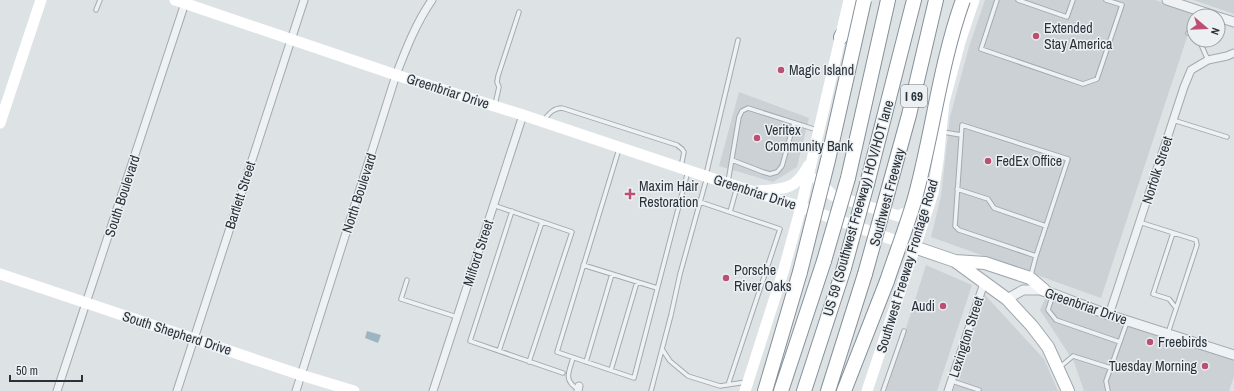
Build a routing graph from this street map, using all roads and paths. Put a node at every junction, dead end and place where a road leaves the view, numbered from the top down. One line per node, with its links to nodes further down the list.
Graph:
1 (40, 0): 34 (main road)
2 (100, 0): 20 (lane)
3 (304, 0): 23 (street, Bartlett Street)
4 (432, 0): 28 (street, North Boulevard)
5 (849, 0): 22 (main road)
6 (859, 0): 22 (highway)
7 (864, 0): 104 (highway, bridge)
8 (888, 0): 105 (highway, bridge)
9 (914, 0): 106 (highway, US 59 (Southwest Freeway) HOV/HOT lane, bridge)
10 (936, 0): 107 (highway, Southwest Freeway / I 69, bridge)
11 (962, 0): 29 (highway); 108 (highway, bridge)
12 (974, 0): 29 (main road, Southwest Freeway Frontage Road)
13 (997, 0): 16 (lane)
14 (1018, 0): 15 (lane)
15 (1073, 0)
16 (1106, 0)
17 (1167, 0): 19 (street)
18 (182, 1): 23 (main road, Greenbriar Drive); 71 (street, South Boulevard)
19 (1191, 8)
20 (96, 10)
21 (519, 12): 30 (lane)
22 (841, 37): 36 (main road)
23 (291, 39): 28 (main road, Greenbriar Drive); 78 (street, Bartlett Street)
24 (738, 40): 45 (lane)
25 (1203, 48): 27 (lane)
26 (1234, 53): 27 (street, Norfolk Street)
27 (1208, 60): 32 (street, Norfolk Street)
28 (396, 75): 30 (main road, Greenbriar Drive); 90 (street, North Boulevard)
29 (944, 102): 37 (main road, Southwest Freeway Frontage Road)
30 (494, 106): 31 (main road, Greenbriar Drive)
31 (523, 115): 33 (main road, Greenbriar Drive); 50 (street, Milford Street)
32 (1173, 120): 39 (lane); 55 (street, Norfolk Street)
33 (542, 122): 40 (main road, Greenbriar Drive); 44 (lane)
34 (0, 123)
35 (794, 123): 36 (lane); 42 (lane); 42 (lane)
36 (820, 131): 41 (main road)
37 (941, 131): 38 (lane); 43 (main road, Southwest Freeway Frontage Road)
38 (961, 135): 47 (lane); 56 (lane)
39 (1227, 137)
40 (619, 148): 44 (main road, Greenbriar Drive); 61 (lane)
41 (814, 155): 43 (main road); 48 (main road); 51 (main road)
42 (732, 160): 46 (lane)
43 (938, 161): 58 (main road, Southwest Freeway Frontage Road)
44 (684, 169): 45 (main road, Greenbriar Drive); 68 (lane)
45 (706, 177): 46 (main road, Greenbriar Drive); 49 (lane)
46 (732, 185): 48 (main road, Greenbriar Drive); 53 (lane)
47 (957, 189): 56 (lane); 59 (lane)
48 (752, 191): 51 (main road, Greenbriar Drive)
49 (700, 202): 53 (lane); 80 (lane)
50 (494, 205): 52 (lane); 74 (street, Milford Street)
51 (801, 207): 58 (main road, Greenbriar Drive); 94 (main road)
52 (512, 211): 54 (lane); 81 (lane)
53 (730, 212): 92 (lane)
54 (542, 222): 81 (lane); 84 (lane)
55 (1139, 222): 57 (lane); 73 (street, Norfolk Street)
56 (1046, 226): 59 (lane)
57 (1173, 233): 72 (lane); 72 (lane)
58 (914, 247): 60 (main road, Greenbriar Drive); 109 (main road, Southwest Freeway Frontage Road)
59 (1036, 256): 64 (lane)
60 (955, 261): 64 (main road); 67 (main road, Greenbriar Drive)
61 (583, 265): 63 (lane); 83 (lane)
62 (0, 274): 71 (main road, South Shepherd Drive)
63 (612, 274): 66 (lane); 85 (lane)
64 (1030, 278): 69 (main road)
65 (407, 280): 74 (lane)
66 (637, 282): 68 (lane); 88 (lane)
67 (984, 282): 70 (main road, Greenbriar Drive); 91 (street, Lexington Street)
68 (657, 288): 88 (lane)
69 (1049, 292): 70 (street, Greenbriar Drive); 73 (street, Greenbriar Drive); 79 (lane)
70 (1007, 299): 87 (main road)
71 (86, 303): 78 (main road, South Shepherd Drive); 97 (street, South Boulevard)
72 (1176, 308): 77 (lane)
73 (1110, 314): 75 (street, Greenbriar Drive)
74 (457, 317): 101 (street, Milford Street)
75 (1128, 320): 77 (street, Greenbriar Drive); 79 (lane)
76 (904, 331): 110 (lane)
77 (1168, 334): 82 (street, Greenbriar Drive)
78 (193, 339): 90 (main road, South Shepherd Drive); 98 (street, Bartlett Street)
79 (1120, 342): 86 (lane)
80 (662, 349): 93 (lane); 102 (lane)
81 (499, 352): 84 (lane)
82 (1234, 355)
83 (573, 358): 85 (lane); 95 (lane)
84 (529, 362): 89 (lane)
85 (586, 362): 88 (lane)
86 (1111, 368): 87 (lane); 113 (lane)
87 (1058, 369): 112 (main road)
88 (611, 370)
89 (563, 373)
90 (301, 375): 99 (street, North Boulevard); 100 (main road, South Shepherd Drive)
91 (952, 381): 96 (lane); 111 (street, Lexington Street)
92 (728, 385): 93 (lane); 94 (lane)
93 (720, 386): 103 (lane)
94 (746, 386)
95 (578, 389)
96 (979, 390)
97 (57, 391)
98 (177, 391)
99 (296, 391)
100 (354, 391)
101 (433, 391)
102 (651, 391)
103 (718, 391)
104 (765, 391)
105 (781, 391)
106 (804, 391)
107 (828, 391)
108 (844, 391)
109 (867, 391)
110 (883, 391)
111 (948, 391)
112 (1068, 391)
113 (1108, 391)

